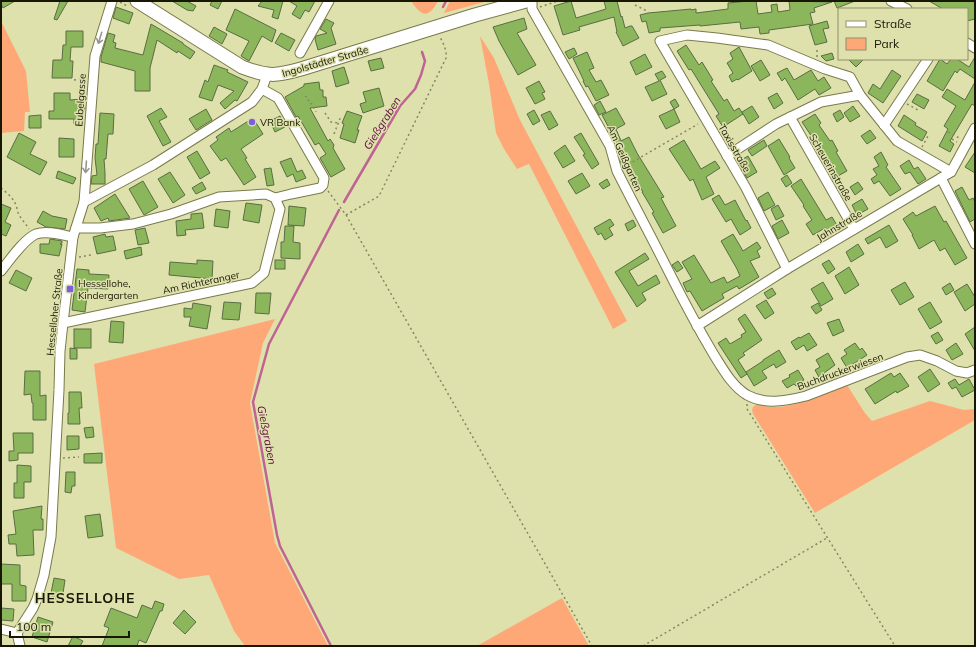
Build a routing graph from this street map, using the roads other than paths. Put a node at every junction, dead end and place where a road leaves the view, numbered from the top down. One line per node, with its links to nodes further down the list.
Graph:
1 (112, 1): 19 (street, Eubelgasse, one-way to 19)
2 (329, 1): 7 (street)
3 (891, 1): 6 (street)
4 (133, 4): 9 (main road, Ingolstädter Straße)
5 (530, 4): 9 (main road, Ingolstädter Straße); 27 (street, Am Geißgarten)
6 (905, 8)
7 (300, 53)
8 (927, 60): 13 (street)
9 (267, 75): 10 (street)
10 (262, 89): 18 (street); 19 (street)
11 (860, 95): 12 (street); 13 (street); 15 (street, Taxisstraße)
12 (790, 117): 15 (street); 21 (street, Scheuerinstraße)
13 (884, 125): 16 (street)
14 (975, 128): 16 (street)
15 (727, 156): 24 (street, Taxisstraße)
16 (951, 172): 17 (street, Jahnstraße)
17 (940, 178): 21 (street, Jahnstraße); 23 (street)
18 (275, 198): 20 (street); 26 (street, Am Richteranger)
19 (84, 202): 20 (street, Hesselloher Straße)
20 (76, 228): 22 (street, Hesselloher Straße)
21 (854, 229): 24 (street, Jahnstraße)
22 (74, 237): 25 (street); 26 (street, Hesselloher Straße)
23 (975, 244)
24 (787, 269): 27 (street, Jahnstraße)
25 (1, 271)
26 (63, 323): 30 (street, Hesselloher Straße)
27 (697, 326): 28 (street, Buchdruckerwiesen)
28 (975, 370)
29 (1, 629): 30 (street)
30 (18, 633): 31 (street)
31 (20, 646)

